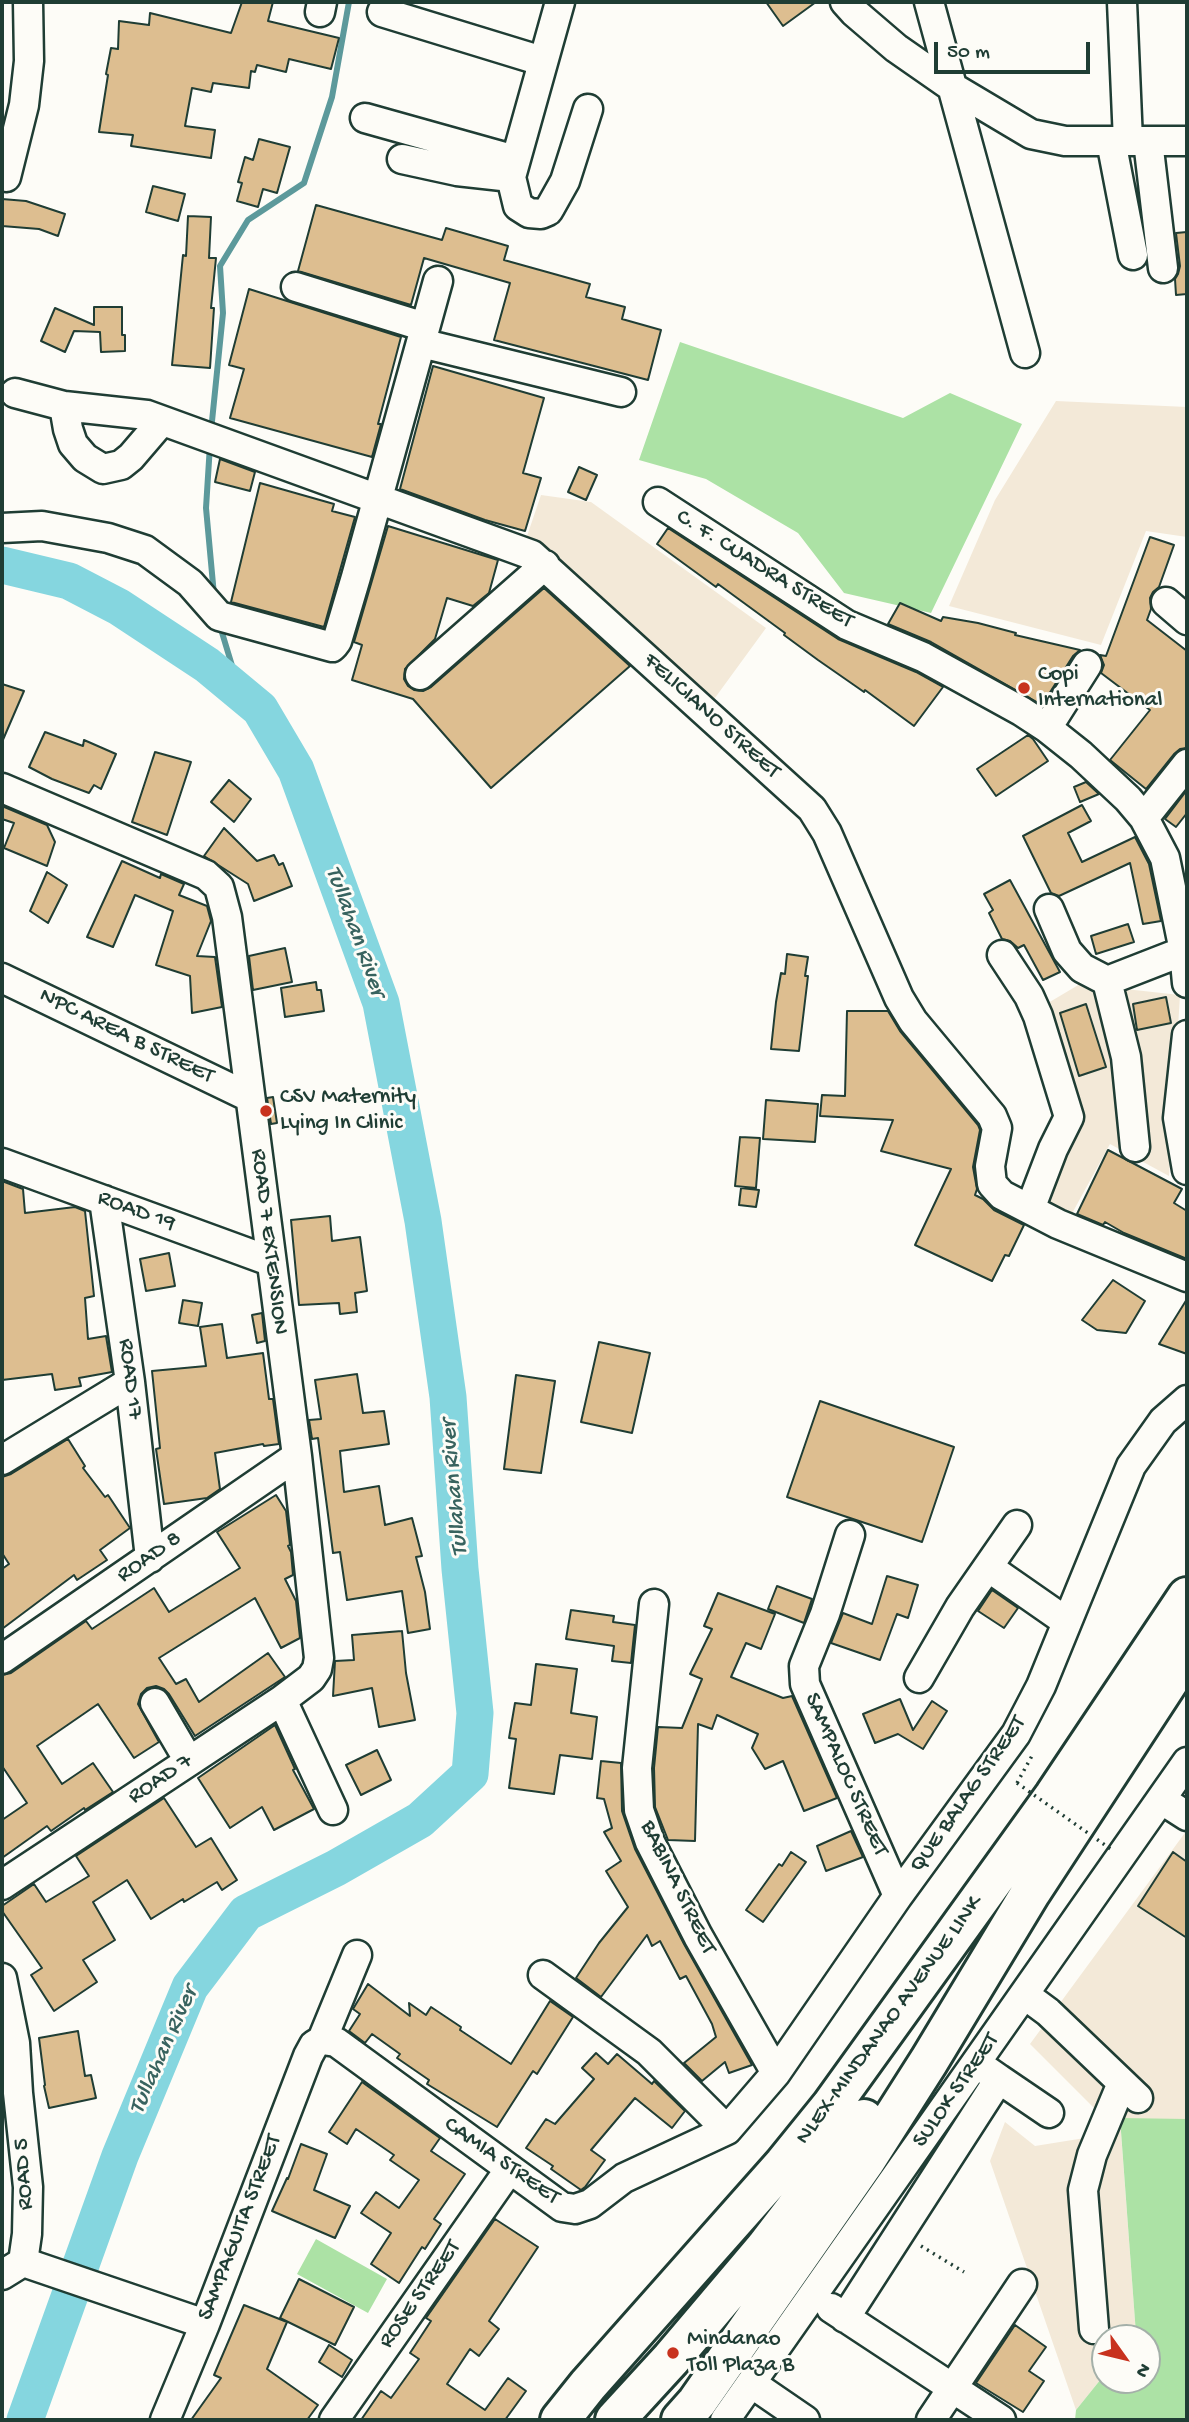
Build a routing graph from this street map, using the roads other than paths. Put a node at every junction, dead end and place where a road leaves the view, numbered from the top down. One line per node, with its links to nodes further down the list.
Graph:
1 (28, 2): 15 (street)
2 (560, 2): 7 (street)
3 (845, 2): 8 (street)
4 (929, 2): 8 (street)
5 (1122, 2): 11 (street)
6 (382, 12): 7 (street)
7 (542, 61): 14 (street)
8 (952, 88): 11 (street); 21 (street)
9 (588, 109): 14 (street)
10 (365, 118): 14 (street)
11 (1129, 141): 12 (street); 16 (street); 17 (street)
12 (1187, 141)
13 (402, 159): 14 (street)
14 (513, 168)
15 (6, 177)
16 (1133, 255)
17 (1164, 268)
18 (438, 281): 20 (street)
19 (296, 287): 20 (street)
20 (423, 335): 22 (street); 26 (street)
21 (1026, 353)
22 (621, 392)
23 (15, 393): 24 (street, FELICIANO STREET)
24 (64, 406): 25 (street, FELICIANO STREET); 25 (street)
25 (161, 422): 26 (street, FELICIANO STREET)
26 (377, 499): 28 (street); 29 (street, FELICIANO STREET)
27 (658, 502): 34 (street, C. F. CUADRA STREET)
28 (2, 528)
29 (545, 565): 33 (street); 50 (street, FELICIANO STREET)
30 (1166, 602): 31 (street)
31 (1187, 620)
32 (1087, 665): 34 (street)
33 (420, 676)
34 (1048, 728): 37 (street, C. F. CUADRA STREET)
35 (1187, 764): 37 (street)
36 (2, 788): 45 (street, ROAD 7 EXTENSION)
37 (1144, 818): 39 (street, C. F. CUADRA STREET)
38 (1049, 909): 42 (street)
39 (1184, 951): 42 (street); 43 (street, C. F. CUADRA STREET)
40 (1002, 955): 50 (street)
41 (2, 978): 45 (street, NPC AREA B STREET)
42 (1107, 981): 46 (street)
43 (1187, 983)
44 (1187, 1035): 48 (street)
45 (249, 1097): 51 (street, ROAD 7 EXTENSION)
46 (1135, 1147)
47 (2, 1163): 49 (street, ROAD 19)
48 (1187, 1170)
49 (104, 1200): 51 (street, ROAD 19); 53 (street, ROAD 17)
50 (1030, 1209): 52 (street)
51 (270, 1261): 55 (street, ROAD 7 EXTENSION)
52 (1187, 1278)
53 (130, 1382): 56 (street); 59 (street, ROAD 17)
54 (1187, 1400): 63 (street, QUE BALAG STREET)
55 (297, 1456): 59 (street, ROAD 8); 66 (street, ROAD 7 EXTENSION)
56 (2, 1460)
57 (1017, 1525): 60 (street)
58 (850, 1535): 77 (street, SAMPALOC STREET)
59 (150, 1558): 65 (street, ROAD 8)
60 (988, 1567): 63 (street); 67 (street)
61 (1187, 1597): 99 (highway, NLEX-MINDANAO AVENUE LINK)
62 (654, 1604): 84 (street, BABINA STREET)
63 (1067, 1622): 77 (street, QUE BALAG STREET)
64 (1187, 1653): 76 (highway, NLEX-MINDANAO AVENUE LINK)
65 (2, 1659)
66 (317, 1669): 68 (street, ROAD 7)
67 (919, 1678)
68 (282, 1700): 70 (street, ROAD 7); 73 (street)
69 (155, 1703): 70 (street)
70 (190, 1761): 75 (street, ROAD 7)
71 (1187, 1762): 72 (street, SULOK STREET)
72 (1162, 1800): 74 (street); 81 (street, SULOK STREET)
73 (333, 1810)
74 (1187, 1816)
75 (2, 1885)
76 (1031, 1892): 100 (highway, NLEX-MINDANAO AVENUE LINK); 101 (highway, NLEX-MINDANAO AVENUE LINK)
77 (898, 1896): 84 (street, QUE BALAG STREET)
78 (357, 1955): 82 (street, SAMPAGUITA STREET)
79 (543, 1975): 87 (street)
80 (2, 1979): 85 (street, ROAD 5)
81 (1025, 1995): 83 (street, SULOK STREET); 94 (street)
82 (322, 2040): 88 (street, CAMIA STREET); 93 (street, SAMPAGUITA STREET)
83 (988, 2071): 86 (street); 91 (street, SULOK STREET); 92 (street)
84 (776, 2073): 87 (street, QUE BALAG STREET)
85 (10, 2099): 89 (street, ROAD 5)
86 (1049, 2113)
87 (727, 2130): 88 (street, CAMIA STREET)
88 (509, 2170): 98 (street, ROSE STREET)
89 (12, 2269): 93 (street)
90 (1022, 2284): 96 (street)
91 (813, 2295): 92 (street); 95 (street, SULOK STREET)
92 (845, 2318): 96 (street)
93 (205, 2324): 97 (street, SAMPAGUITA STREET)
94 (1094, 2324)
95 (751, 2383): 102 (street, SULOK STREET); 103 (street)
96 (951, 2389): 104 (street); 105 (street)
97 (165, 2420)
98 (334, 2420)
99 (560, 2420)
100 (615, 2420)
101 (681, 2420)
102 (725, 2420)
103 (805, 2420)
104 (931, 2420)
105 (1001, 2420)

